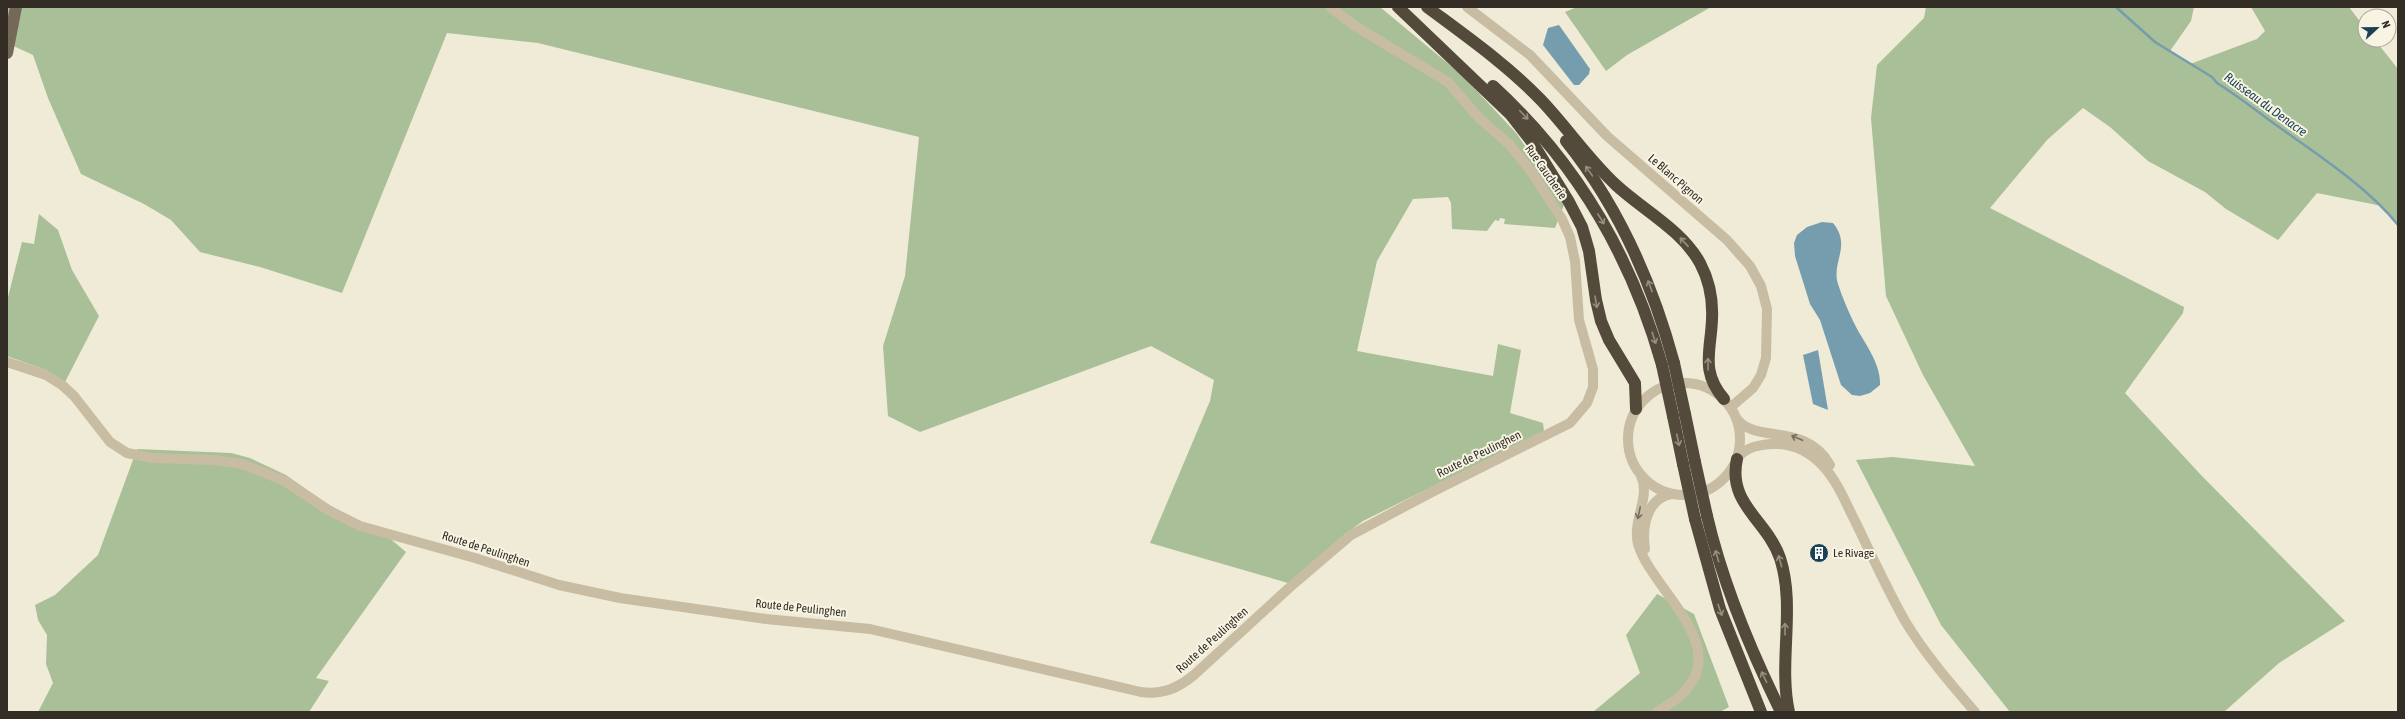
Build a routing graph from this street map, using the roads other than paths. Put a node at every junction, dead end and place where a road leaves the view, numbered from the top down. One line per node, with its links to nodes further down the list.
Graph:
1 (7, 7): 8 (main road)
2 (16, 7): 9 (main road)
3 (1330, 7): 16 (street, Rue Caucherie)
4 (1398, 7): 11 (highway, one-way to 11); 13 (highway, one-way to 13)
5 (1423, 7): 11 (highway, one-way to 5)
6 (1427, 7): 12 (highway, one-way to 6)
7 (1467, 7): 12 (street, Le Blanc Pignon)
8 (7, 11)
9 (7, 53)
10 (7, 362): 16 (street, Route de Peulinghen)
11 (1668, 364): 14 (highway, bridge)
12 (1727, 403): 13 (street); 15 (street)
13 (1636, 409): 18 (street)
14 (1679, 415): 21 (highway, one-way to 21, bridge); 21 (highway, bridge)
15 (1737, 418): 17 (street); 19 (street, one-way to 15)
16 (1564, 426)
17 (1737, 459): 19 (street); 20 (street); 26 (highway, one-way to 17)
18 (1641, 476): 20 (street); 22 (street, one-way to 22)
19 (1838, 487): 27 (street)
20 (1671, 494): 22 (street)
21 (1701, 517): 24 (highway, one-way to 24); 25 (highway, one-way to 21)
22 (1650, 566): 23 (street)
23 (1657, 712)
24 (1762, 712)
25 (1781, 712)
26 (1789, 712)
27 (1975, 712)

